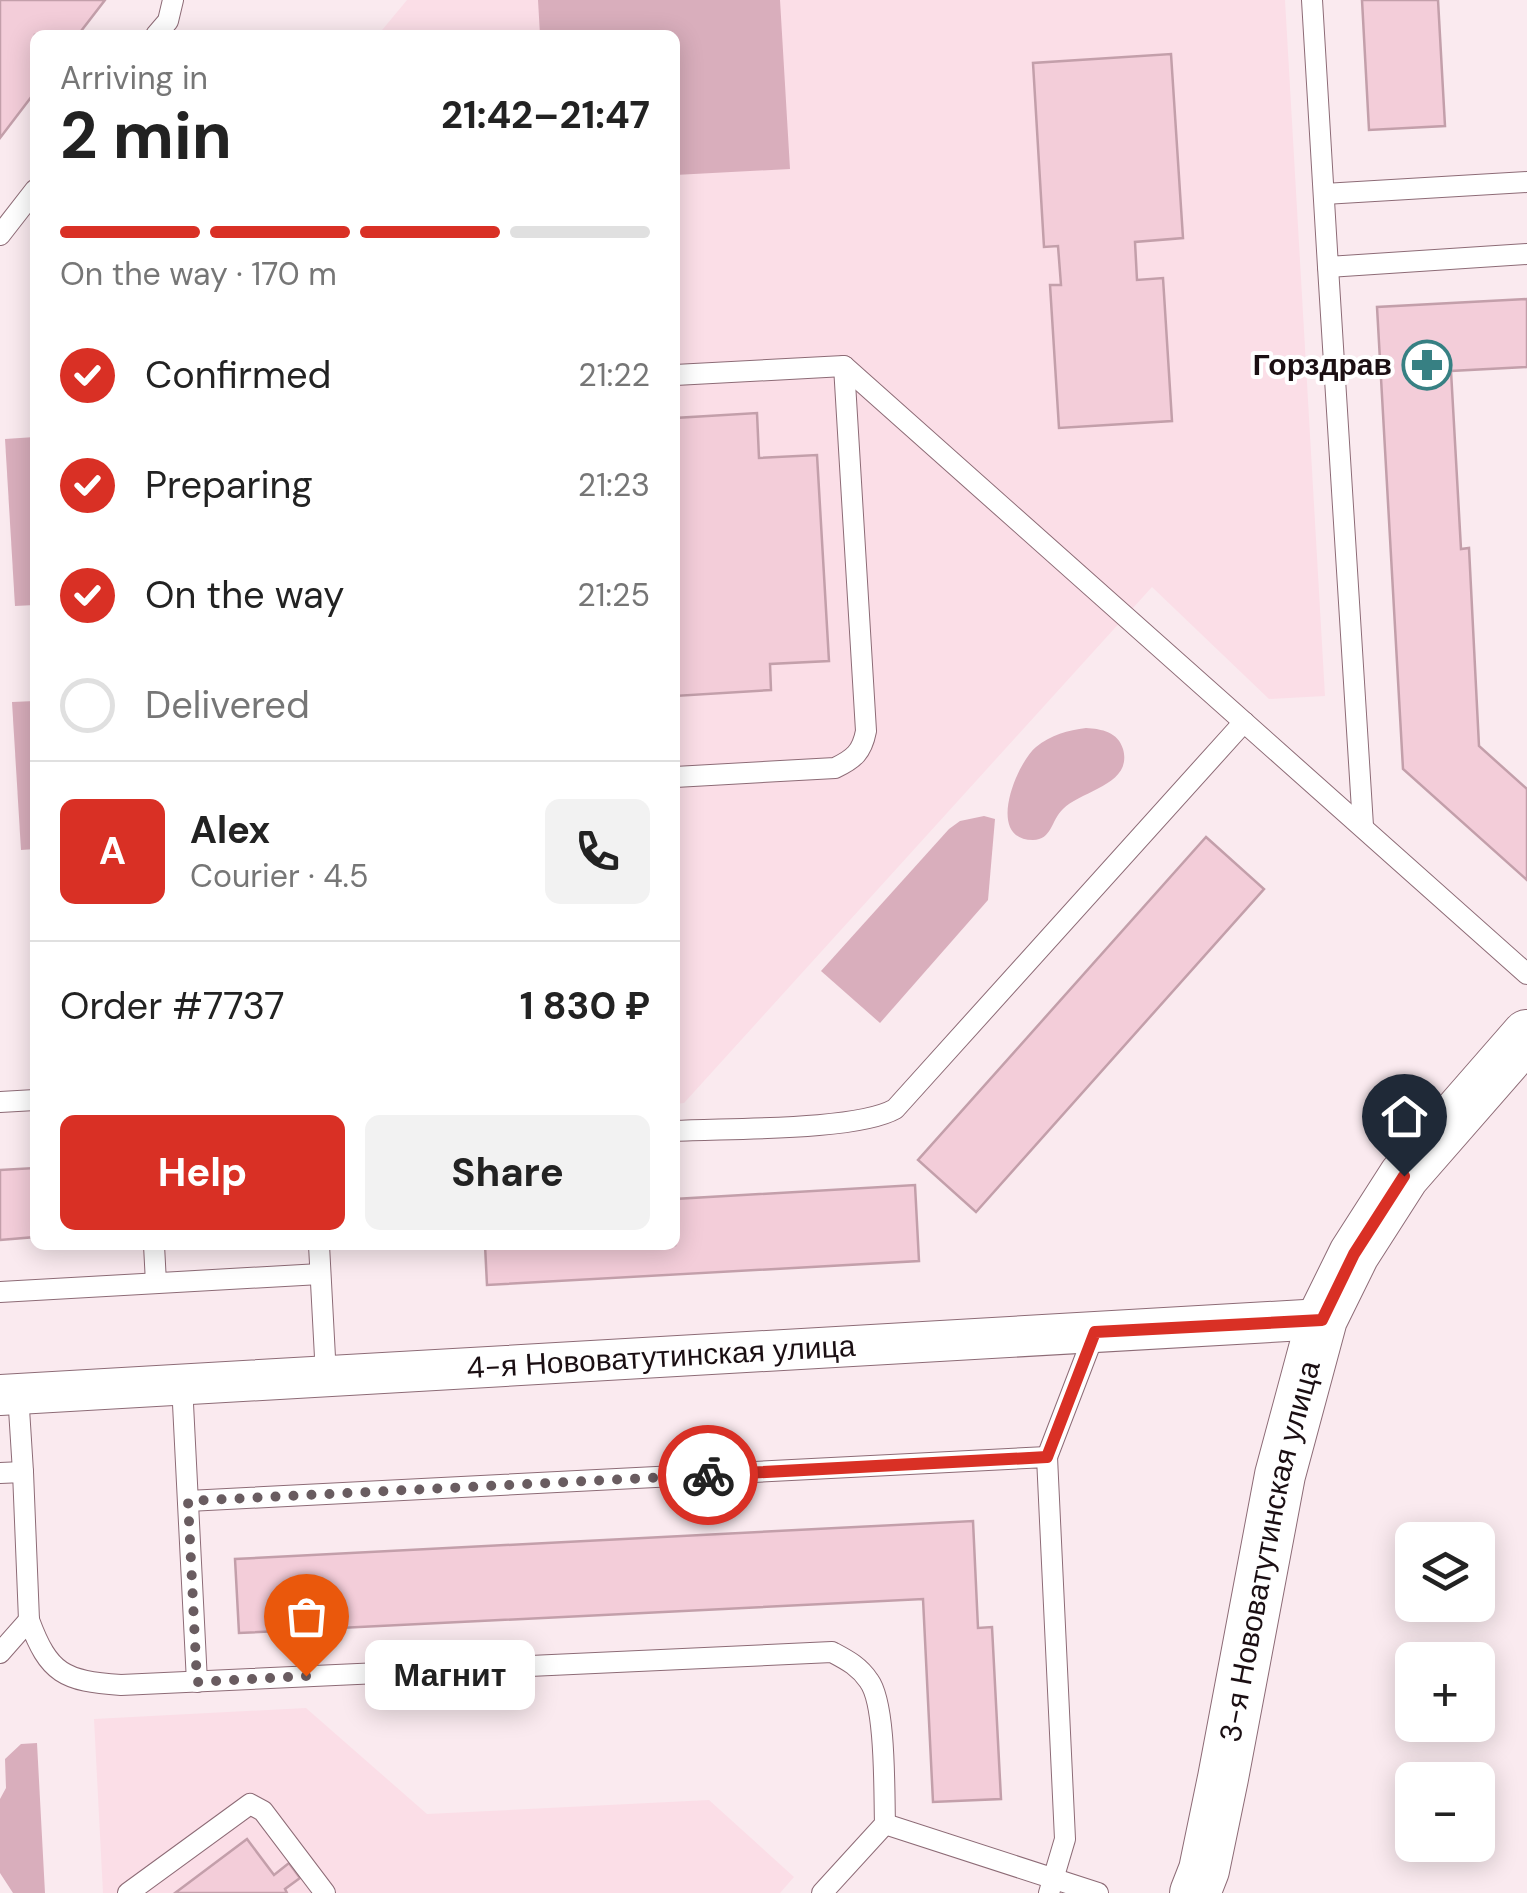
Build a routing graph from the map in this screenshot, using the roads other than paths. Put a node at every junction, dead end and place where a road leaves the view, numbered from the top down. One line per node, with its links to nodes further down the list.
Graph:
1 (173, 0): 3 (lane)
2 (1312, 0): 5 (lane)
3 (160, 30)
4 (1527, 182): 5 (lane)
5 (1324, 194): 9 (lane)
6 (30, 196): 7 (lane)
7 (0, 235)
8 (1527, 254): 9 (lane)
9 (1328, 267): 14 (lane)
10 (844, 366): 11 (lane); 12 (lane); 13 (lane)
11 (680, 375)
12 (1244, 722): 14 (lane); 19 (lane)
13 (680, 777)
14 (1363, 826): 15 (lane)
15 (1527, 974)
16 (1527, 1035): 25 (street, 3-я Нововатутинская улица)
17 (30, 1100): 18 (lane)
18 (0, 1102)
19 (680, 1132)
20 (154, 1250): 23 (lane)
21 (319, 1250): 22 (lane)
22 (320, 1274): 23 (lane); 27 (lane)
23 (156, 1283): 24 (lane)
24 (0, 1292)
25 (1322, 1320): 26 (street, 4-я Нововатутинская улица); 43 (street, 3-я Нововатутинская улица)
26 (1095, 1332): 27 (street, 4-я Нововатутинская улица); 30 (lane)
27 (326, 1376): 28 (street, 4-я Нововатутинская улица)
28 (182, 1384): 29 (street, 4-я Нововатутинская улица); 33 (lane)
29 (9, 1394): 31 (lane)
30 (1047, 1457): 33 (lane); 38 (lane)
31 (23, 1472): 32 (lane); 34 (lane)
32 (0, 1473)
33 (188, 1501): 36 (lane)
34 (29, 1620): 35 (lane); 36 (lane)
35 (0, 1653)
36 (197, 1682): 37 (lane)
37 (885, 1824): 38 (lane); 41 (lane)
38 (1053, 1886): 42 (lane)
39 (128, 1893): 40 (lane)
40 (326, 1893)
41 (822, 1893)
42 (1098, 1893)
43 (1195, 1893)

